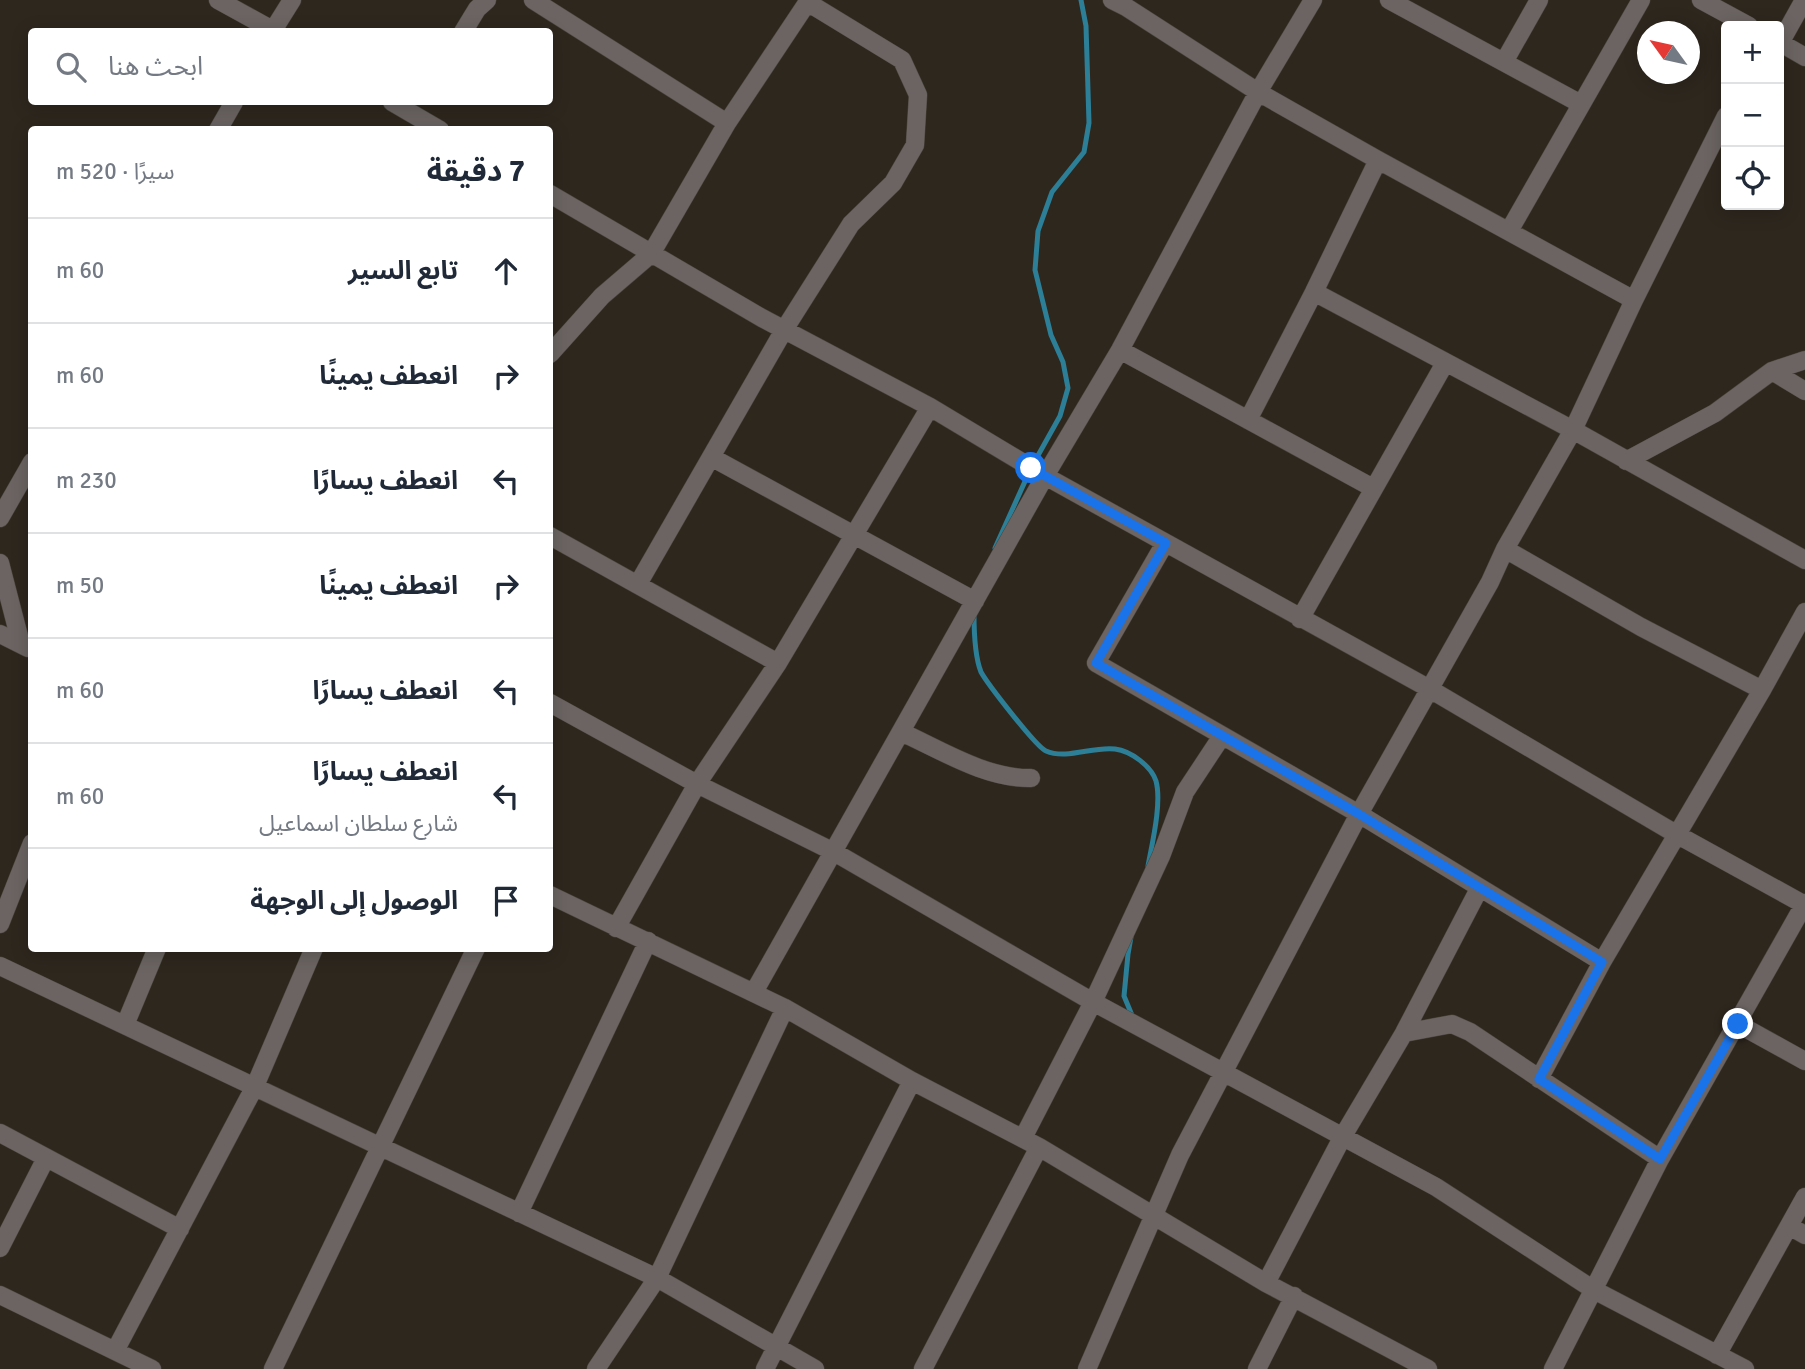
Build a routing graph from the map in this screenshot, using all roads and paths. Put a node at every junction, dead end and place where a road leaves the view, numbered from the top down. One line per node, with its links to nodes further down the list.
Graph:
1 (218, 0): 14 (street)
2 (292, 0): 15 (street)
3 (487, 0): 16 (street)
4 (533, 0): 25 (street)
5 (1313, 0): 21 (street)
6 (1389, 0): 20 (street)
7 (1539, 0): 20 (street)
8 (1641, 0): 22 (street)
9 (1701, 0): 13 (street)
10 (1804, 0): 17 (street)
11 (808, 1): 25 (street); 35 (street)
12 (1123, 2): 21 (street)
13 (1740, 21)
14 (269, 28)
15 (276, 28)
16 (465, 28)
17 (1784, 35)
18 (1784, 46): 19 (street)
19 (1805, 57)
20 (1503, 62): 22 (street)
21 (1258, 92): 29 (street); 37 (street)
22 (1581, 104): 31 (street)
23 (232, 105): 26 (street)
24 (415, 107): 27 (street)
25 (727, 123): 32 (street)
26 (220, 126)
27 (436, 126)
28 (1721, 126): 34 (street)
29 (1378, 160): 31 (street); 33 (street)
30 (553, 196): 32 (street)
31 (1509, 231): 34 (street)
32 (652, 254): 35 (street); 36 (street)
33 (1314, 292): 39 (street); 43 (street)
34 (1634, 300): 44 (street)
35 (784, 330): 42 (street); 45 (street)
36 (553, 351)
37 (1120, 351): 43 (street); 48 (street)
38 (1805, 360): 40 (street)
39 (1445, 363): 44 (street); 49 (street)
40 (1772, 371): 41 (street); 46 (street)
41 (1805, 391)
42 (930, 407): 48 (street); 51 (street)
43 (1248, 420): 49 (street)
44 (1573, 430): 46 (street); 54 (street)
45 (710, 457): 51 (street); 57 (street)
46 (1626, 461): 55 (street)
47 (28, 469): 50 (street)
48 (1045, 476): 53 (street); 58 (street)
49 (1373, 488): 60 (street)
50 (0, 518)
51 (853, 536): 58 (street); 63 (street)
52 (553, 538): 57 (street)
53 (1166, 543): 60 (street); 68 (street)
54 (1505, 549): 64 (street); 65 (street)
55 (1805, 560)
56 (0, 563): 62 (street)
57 (638, 584): 63 (street)
58 (975, 601): 67 (street)
59 (1805, 612): 65 (street)
60 (1300, 619): 64 (street)
61 (0, 634): 62 (street)
62 (26, 647)
63 (778, 663): 70 (street)
64 (1428, 688): 71 (street); 72 (street)
65 (1762, 690): 72 (street)
66 (553, 705): 70 (street)
67 (901, 732): 69 (street); 73 (street)
68 (1222, 736): 71 (street); 87 (street)
69 (1031, 778)
70 (697, 784): 73 (street); 79 (street)
71 (1359, 814): 75 (street); 93 (street)
72 (1676, 834): 77 (street); 84 (street)
73 (834, 852): 86 (street); 87 (street)
74 (28, 853): 78 (street)
75 (1479, 889): 84 (street); 91 (street)
76 (553, 896): 79 (street)
77 (1805, 904): 89 (street)
78 (0, 924)
79 (616, 928): 80 (street)
80 (648, 941): 86 (street); 105 (street)
81 (155, 952): 90 (street)
82 (312, 952): 96 (street)
83 (474, 952): 100 (street)
84 (1602, 962): 94 (street)
85 (0, 966): 90 (street)
86 (754, 992): 88 (street)
87 (1093, 1002): 93 (street); 99 (street)
88 (785, 1008): 95 (street); 110 (street)
89 (1738, 1024): 92 (street); 103 (street)
90 (125, 1025): 96 (street)
91 (1404, 1033): 94 (street); 98 (street)
92 (1805, 1061)
93 (1224, 1073): 98 (street); 106 (street)
94 (1539, 1079): 103 (street)
95 (912, 1081): 99 (street); 115 (street)
96 (255, 1086): 100 (street); 107 (street)
97 (0, 1133): 102 (street)
98 (1343, 1136): 111 (street); 112 (street)
99 (1023, 1138): 101 (street)
100 (380, 1146): 105 (street); 120 (street)
101 (1040, 1147): 106 (street); 124 (street)
102 (46, 1158): 107 (street); 109 (street)
103 (1660, 1159): 112 (street)
104 (1805, 1197): 108 (street)
105 (519, 1213): 110 (street)
106 (1154, 1217): 111 (street); 125 (street)
107 (180, 1229): 116 (street)
108 (1797, 1231): 117 (street)
109 (0, 1248)
110 (657, 1278): 115 (street); 121 (street)
111 (1266, 1283): 114 (street)
112 (1594, 1290): 117 (street); 127 (street)
113 (0, 1295): 116 (street)
114 (1294, 1296): 118 (street); 126 (street)
115 (776, 1348): 122 (street); 123 (street)
116 (116, 1351): 119 (street)
117 (1717, 1354): 128 (street)
118 (1419, 1367)
119 (152, 1369)
120 (273, 1369)
121 (596, 1369)
122 (765, 1369)
123 (816, 1369)
124 (923, 1369)
125 (1087, 1369)
126 (1257, 1369)
127 (1553, 1369)
128 (1745, 1369)

